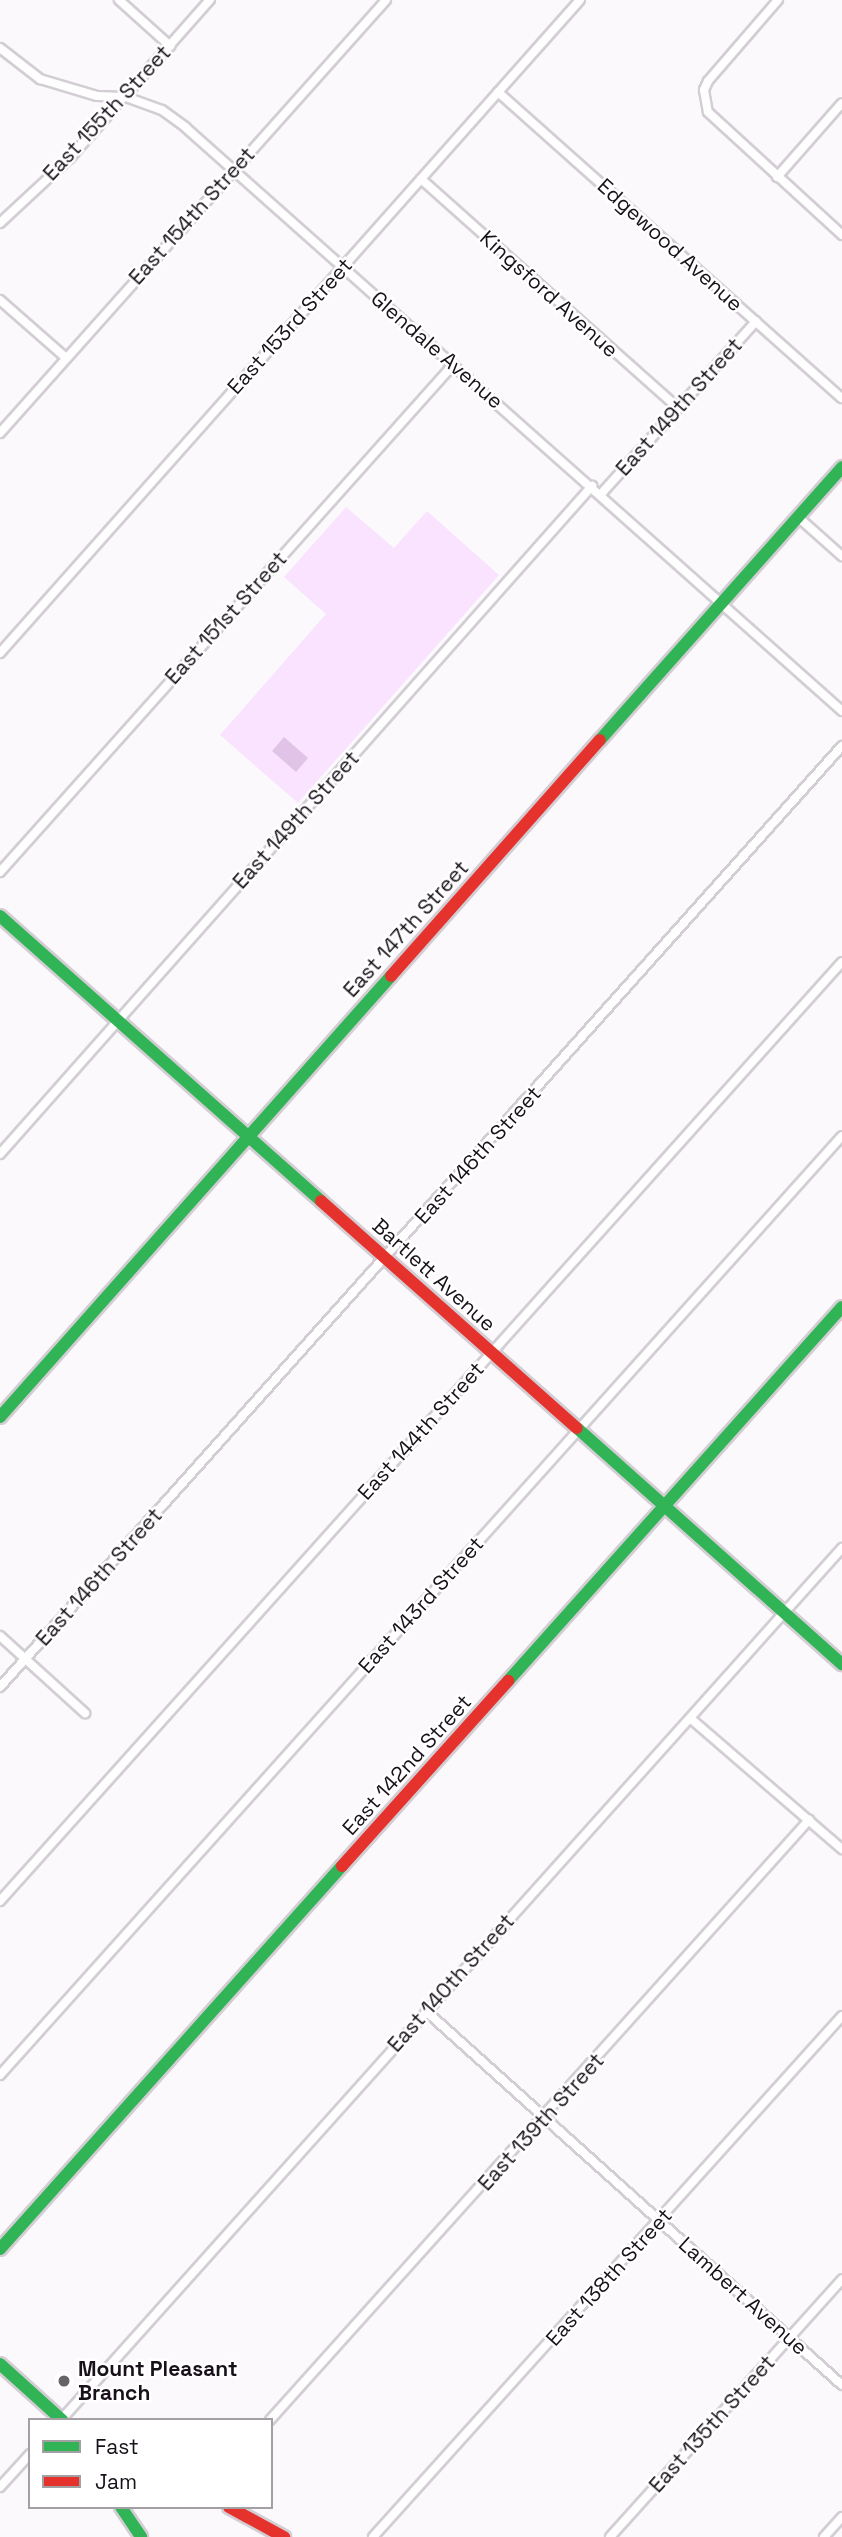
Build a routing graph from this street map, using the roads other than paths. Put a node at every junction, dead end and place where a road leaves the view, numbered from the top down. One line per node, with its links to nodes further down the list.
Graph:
1 (119, 0): 6 (street)
2 (210, 0): 6 (street, East 155th Street)
3 (386, 0): 11 (street, East 154th Street)
4 (580, 0): 8 (street, East 153rd Street)
5 (778, 0): 12 (street)
6 (170, 46): 9 (street, East 155th Street)
7 (0, 48): 9 (street, Glendale Avenue)
8 (498, 92): 13 (street, East 153rd Street); 18 (street, Edgewood Avenue)
9 (126, 97): 11 (street, Glendale Avenue); 14 (street, East 155th Street)
10 (842, 103): 12 (street)
11 (233, 170): 16 (street, Glendale Avenue); 19 (street, East 154th Street)
12 (777, 177): 15 (street)
13 (421, 180): 16 (street, East 153rd Street); 22 (street, Kingsford Avenue)
14 (2, 217)
15 (842, 235)
16 (342, 267): 20 (street, Glendale Avenue); 30 (street, East 153rd Street)
17 (0, 300): 19 (street)
18 (757, 321): 21 (street, Edgewood Avenue); 22 (street, East 149th Street)
19 (66, 358): 23 (street, East 154th Street)
20 (453, 365): 25 (street, Glendale Avenue); 33 (street, East 151st Street)
21 (842, 398)
22 (678, 408): 26 (street, East 149th Street)
23 (0, 433)
24 (842, 467): 27 (street, East 147th Street)
25 (592, 486): 26 (street, Glendale Avenue); 36 (street, East 149th Street)
26 (601, 494): 29 (street, Glendale Avenue)
27 (798, 517): 28 (street); 29 (street, East 147th Street)
28 (842, 556)
29 (721, 603): 31 (street, Glendale Avenue); 37 (street, East 147th Street)
30 (0, 653)
31 (842, 711)
32 (842, 746): 40 (street, East 146th Street)
33 (0, 872)
34 (0, 916): 36 (street, Bartlett Avenue)
35 (842, 961): 42 (street, East 144th Street)
36 (118, 1021): 37 (street, Bartlett Avenue); 39 (street, East 149th Street)
37 (248, 1135): 40 (street, Bartlett Avenue); 43 (street, East 147th Street)
38 (842, 1136): 44 (street, East 143rd Street)
39 (0, 1154)
40 (386, 1258): 42 (street, Bartlett Avenue); 49 (street, East 146th Street)
41 (842, 1307): 45 (street, East 142nd Street)
42 (492, 1352): 44 (street, Bartlett Avenue); 56 (street, East 144th Street)
43 (0, 1417)
44 (579, 1429): 45 (street, Bartlett Avenue); 59 (street, East 143rd Street)
45 (664, 1506): 47 (street, Bartlett Avenue); 62 (street, East 142nd Street)
46 (842, 1548): 47 (street, East 140th Street)
47 (784, 1613): 50 (street, Bartlett Avenue); 53 (street, East 140th Street)
48 (0, 1636): 49 (street)
49 (26, 1659): 51 (street, East 146th Street); 52 (street)
50 (842, 1664)
51 (0, 1687)
52 (85, 1713)
53 (690, 1718): 54 (street); 57 (street, East 140th Street)
54 (809, 1820): 55 (street); 60 (street, East 139th Street)
55 (842, 1849)
56 (0, 1901)
57 (426, 2011): 60 (street, Lambert Avenue); 68 (street, East 140th Street)
58 (842, 2016): 61 (street, East 138th Street)
59 (0, 2075)
60 (545, 2118): 61 (street, Lambert Avenue); 69 (street, East 139th Street)
61 (660, 2221): 64 (street, Lambert Avenue); 77 (street, East 138th Street)
62 (0, 2249)
63 (842, 2279): 64 (street, East 135th Street)
64 (790, 2338): 66 (street, Lambert Avenue); 78 (street, East 135th Street)
65 (0, 2364): 67 (street)
66 (842, 2385)
67 (60, 2418)
68 (64, 2418)
69 (272, 2418)
70 (28, 2456): 71 (street)
71 (0, 2487)
72 (122, 2509): 75 (street)
73 (233, 2509): 76 (street)
74 (842, 2517): 79 (street)
75 (141, 2537)
76 (284, 2537)
77 (373, 2537)
78 (610, 2537)
79 (824, 2537)

